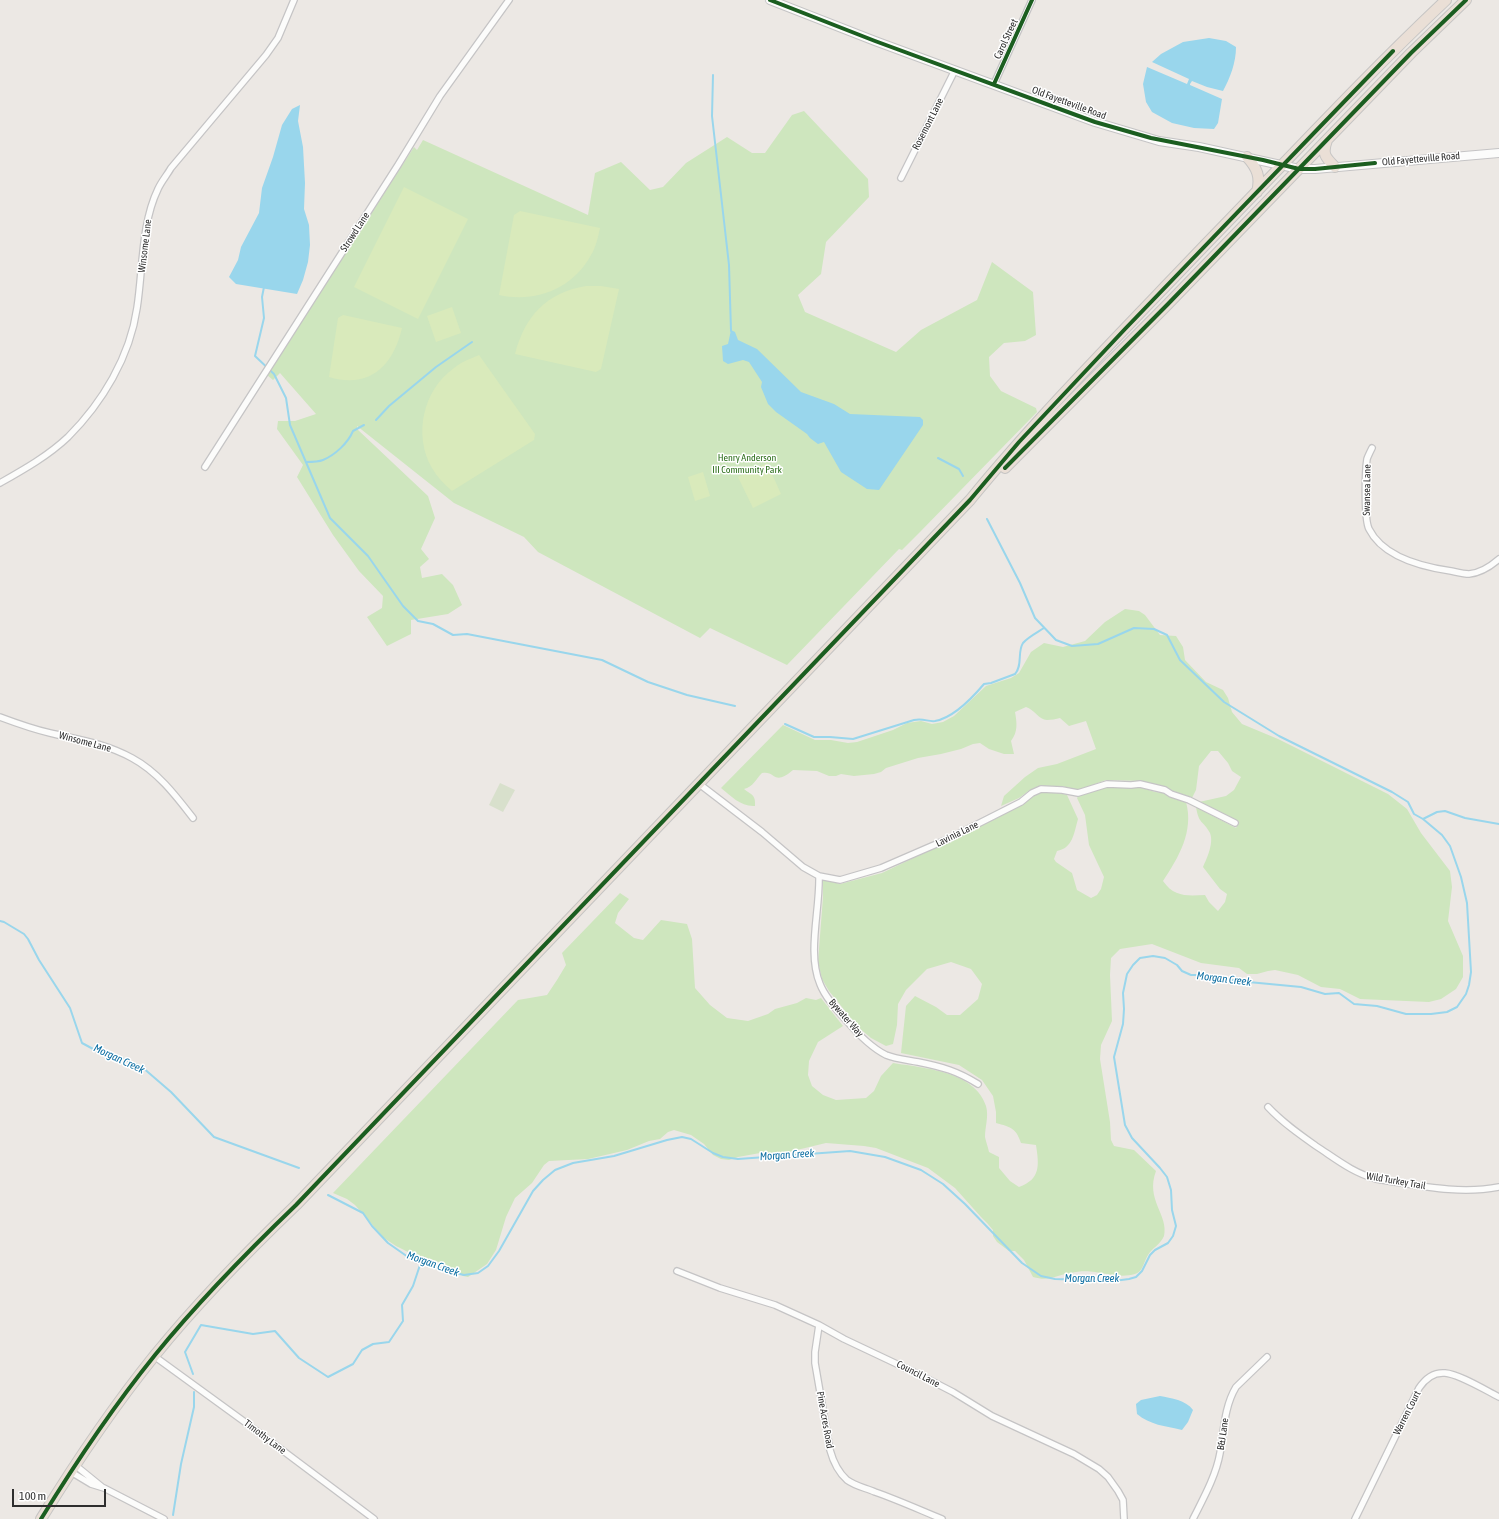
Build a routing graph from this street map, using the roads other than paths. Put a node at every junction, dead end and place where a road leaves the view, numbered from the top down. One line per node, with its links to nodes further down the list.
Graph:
1 (294, 0): 19 (street, Winsome Lane)
2 (509, 0): 18 (street, Strowd Lane)
3 (770, 0): 7 (street, Old Fayetteville Road)
4 (1032, 0): 8 (street, Carol Street)
5 (1446, 0): 12 (highway)
6 (1466, 0): 9 (highway)
7 (955, 70): 8 (street, Old Fayetteville Road); 15 (street, Rosemont Lane)
8 (994, 84): 11 (street, Old Fayetteville Road)
9 (1327, 138): 13 (highway); 14 (highway)
10 (1499, 153): 13 (street, Old Fayetteville Road)
11 (1247, 157): 12 (street, Old Fayetteville Road); 16 (highway)
12 (1283, 164): 14 (street, Old Fayetteville Road); 16 (highway)
13 (1335, 167): 14 (street, Old Fayetteville Road)
14 (1298, 169): 20 (highway)
15 (901, 178)
16 (1257, 192): 20 (highway)
17 (1372, 448): 21 (street, Swansea Lane)
18 (205, 467)
19 (0, 483)
20 (970, 500): 23 (highway)
21 (1499, 559)
22 (0, 717): 24 (street, Winsome Lane)
23 (698, 783): 26 (street, Lavinia Lane); 32 (highway)
24 (193, 818)
25 (1236, 823): 26 (street, Lavinia Lane)
26 (820, 876): 27 (street, Bywater Way)
27 (978, 1084)
28 (1268, 1107): 29 (street, Wild Turkey Trail)
29 (1499, 1188)
30 (677, 1272): 31 (street, Council Lane)
31 (819, 1325): 40 (street, Pine Acres Road); 41 (street, Council Lane)
32 (154, 1356): 35 (highway); 39 (street, Timothy Lane)
33 (1266, 1357): 42 (street, B&J Lane)
34 (1499, 1397): 43 (street, Warren Court)
35 (73, 1468): 36 (street); 36 (street); 37 (highway)
36 (104, 1488): 38 (street)
37 (41, 1519)
38 (164, 1519)
39 (374, 1519)
40 (942, 1519)
41 (1124, 1519)
42 (1193, 1519)
43 (1355, 1519)

